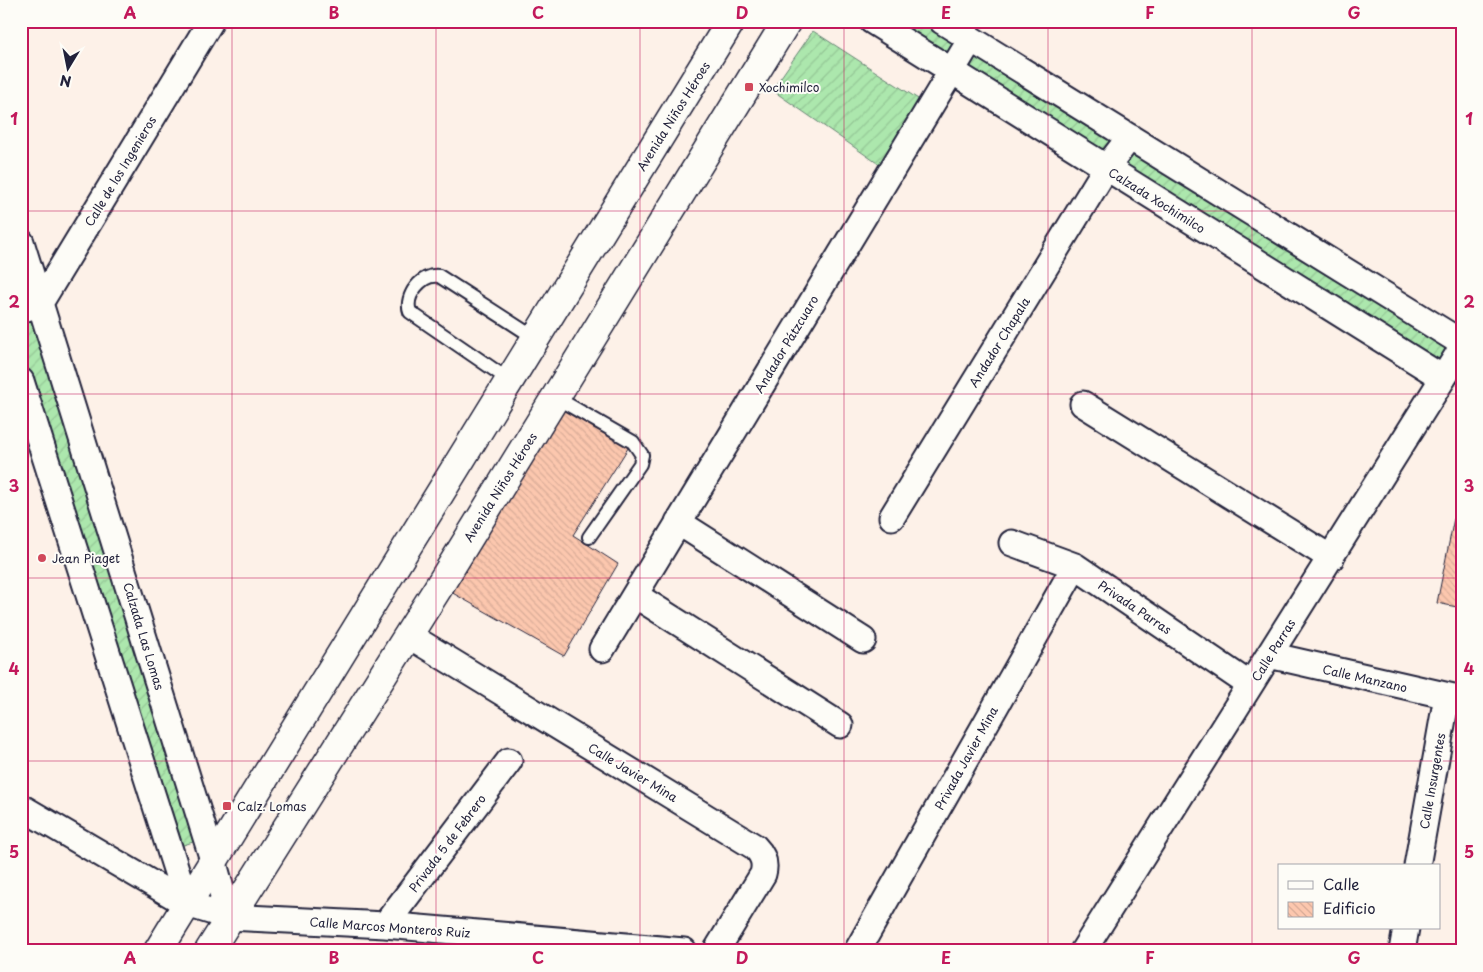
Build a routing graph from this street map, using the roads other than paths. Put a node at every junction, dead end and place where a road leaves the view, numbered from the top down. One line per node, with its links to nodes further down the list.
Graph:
1 (211, 21): 14 (street, Calle de los Ingenieros)
2 (731, 21): 16 (main road, Avenida Niños Héroes)
3 (787, 21): 22 (main road, Avenida Niños Héroes)
4 (872, 21): 7 (street, Calzada Xochimilco)
5 (942, 21): 6 (street)
6 (971, 39): 7 (street, Andador Pátzcuaro); 8 (street)
7 (951, 70): 9 (street, Calzada Xochimilco); 25 (street, Andador Pátzcuaro)
8 (1130, 137): 9 (street, Andador Chapala); 10 (street)
9 (1106, 168): 12 (street, Calzada Xochimilco); 24 (street, Andador Chapala)
10 (1247, 210): 12 (street); 13 (street)
11 (21, 242): 14 (street, Calzada Las Lomas)
12 (1227, 243): 15 (street, Calzada Xochimilco)
13 (1361, 280): 15 (street); 17 (street)
14 (31, 306): 40 (street, Calzada Las Lomas)
15 (1338, 312): 19 (street, Calzada Xochimilco)
16 (535, 338): 20 (main road, Avenida Niños Héroes); 20 (lane)
17 (1462, 343)
18 (1462, 348): 19 (street, Calle Parras)
19 (1443, 378): 28 (street, Calle Parras)
20 (509, 380): 40 (main road, Avenida Niños Héroes)
21 (21, 381): 42 (street)
22 (555, 397): 26 (lane); 31 (main road, Avenida Niños Héroes)
23 (1083, 404): 28 (street)
24 (892, 517)
25 (678, 522): 30 (street, Andador Pátzcuaro); 32 (street)
26 (588, 537)
27 (1012, 543): 29 (street, Privada Parras)
28 (1331, 558): 34 (street, Calle Parras)
29 (1075, 566): 35 (street, Privada Parras); 51 (street, Privada Javier Mina)
30 (635, 594): 33 (street, Andador Pátzcuaro); 37 (street)
31 (408, 635): 43 (main road, Avenida Niños Héroes); 50 (street, Calle Javier Mina)
32 (863, 640)
33 (602, 649)
34 (1269, 655): 35 (street, Calle Parras); 36 (street, Calle Manzano)
35 (1250, 686): 52 (street, Calle Parras)
36 (1454, 698): 41 (street, Calle Insurgentes)
37 (840, 725)
38 (509, 761): 44 (street, Privada 5 de Febrero)
39 (21, 808): 42 (street, Calle Marcos Monteros Ruiz)
40 (213, 860): 42 (main road, Avenida Niños Héroes); 43 (street, Calzada Las Lomas)
41 (1417, 864)
42 (187, 904): 43 (street, Calle Marcos Monteros Ruiz); 47 (main road, Avenida Niños Héroes)
43 (229, 917): 44 (street, Calle Marcos Monteros Ruiz); 48 (main road, Avenida Niños Héroes)
44 (385, 925): 46 (street, Calle Marcos Monteros Ruiz)
45 (1406, 930): 53 (street)
46 (464, 941): 49 (street, Calle Marcos Monteros Ruiz)
47 (158, 951)
48 (209, 951)
49 (684, 951)
50 (716, 951)
51 (857, 951)
52 (1083, 951)
53 (1402, 951)

